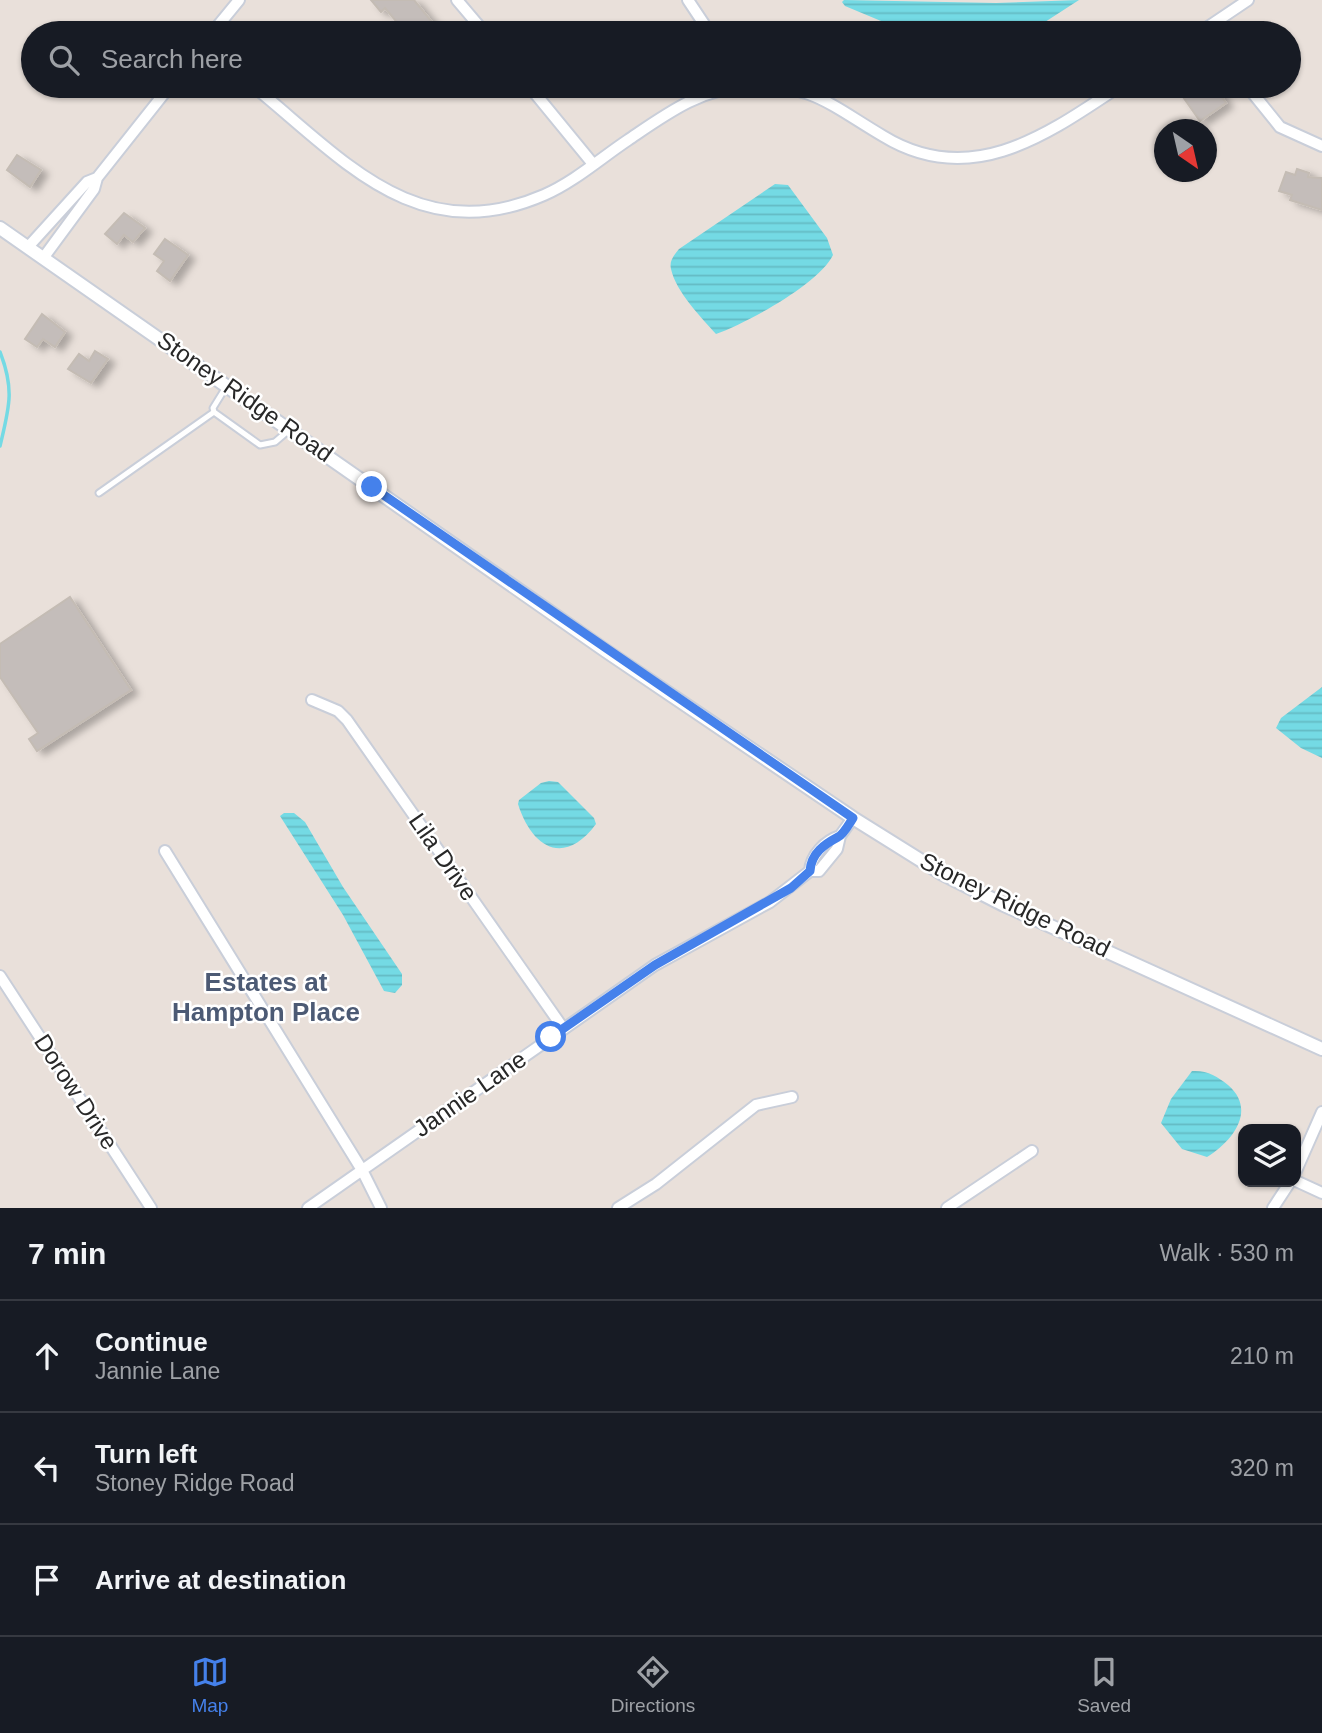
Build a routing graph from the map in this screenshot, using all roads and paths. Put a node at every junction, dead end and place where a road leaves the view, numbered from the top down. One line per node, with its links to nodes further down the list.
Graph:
1 (239, 0): 5 (street)
2 (457, 0): 6 (street)
3 (688, 0): 7 (street)
4 (1248, 0): 8 (street)
5 (222, 21)
6 (475, 21)
7 (702, 21)
8 (1220, 21)
9 (160, 98): 18 (street)
10 (268, 98): 17 (street)
11 (539, 98): 17 (street)
12 (699, 98): 17 (street)
13 (821, 98): 14 (street)
14 (1102, 98)
15 (1257, 98): 16 (street)
16 (1322, 146)
17 (593, 164)
18 (97, 178): 20 (street); 21 (street)
19 (0, 228): 20 (street, Stoney Ridge Road)
20 (28, 247): 21 (street, Stoney Ridge Road)
21 (44, 257): 22 (street, Stoney Ridge Road)
22 (227, 385): 23 (lane); 24 (street, Stoney Ridge Road)
23 (214, 412): 24 (lane); 25 (lane)
24 (290, 429): 27 (street, Stoney Ridge Road)
25 (99, 493)
26 (312, 700): 30 (street, Lila Drive)
27 (853, 818): 30 (street, Jannie Lane); 31 (street, Stoney Ridge Road)
28 (165, 851): 36 (street)
29 (0, 976): 40 (street, Dorow Drive)
30 (563, 1028): 36 (street, Jannie Lane)
31 (1322, 1049)
32 (792, 1097): 43 (street)
33 (1322, 1112): 35 (street)
34 (1032, 1151): 44 (street)
35 (1301, 1160)
36 (362, 1170): 41 (street, Jannie Lane); 42 (street)
37 (1301, 1183): 39 (street)
38 (1287, 1187): 45 (street)
39 (1322, 1193)
40 (151, 1208)
41 (308, 1208)
42 (381, 1208)
43 (618, 1208)
44 (947, 1208)
45 (1273, 1208)

